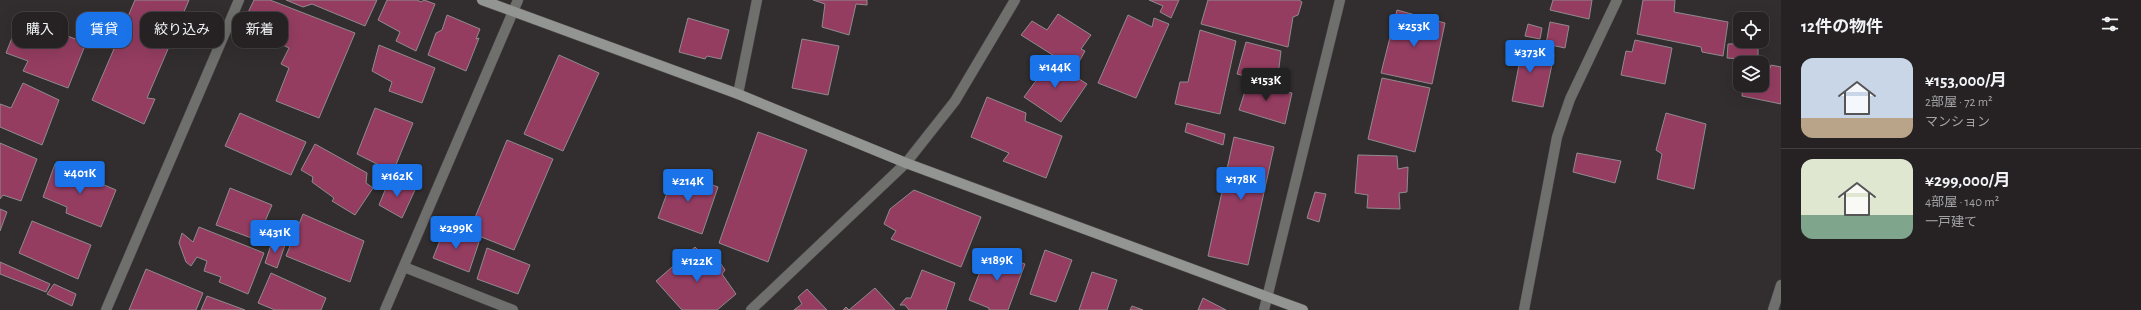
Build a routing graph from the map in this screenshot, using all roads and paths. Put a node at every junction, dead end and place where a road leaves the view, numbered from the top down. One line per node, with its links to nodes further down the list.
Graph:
1 (239, 0): 14 (street)
2 (482, 0): 8 (street)
3 (518, 0): 8 (street)
4 (758, 0): 9 (street)
5 (1015, 0): 10 (street)
6 (1340, 0): 13 (street)
7 (1617, 0): 20 (street)
8 (513, 12): 9 (street); 11 (street)
9 (738, 94): 10 (street)
10 (906, 163): 13 (street); 17 (street)
11 (404, 267): 15 (street); 16 (street)
12 (1781, 285): 21 (street)
13 (1267, 297): 18 (street); 19 (street)
14 (106, 310)
15 (385, 310)
16 (513, 310)
17 (750, 310)
18 (1264, 310)
19 (1302, 310)
20 (1524, 310)
21 (1773, 310)

